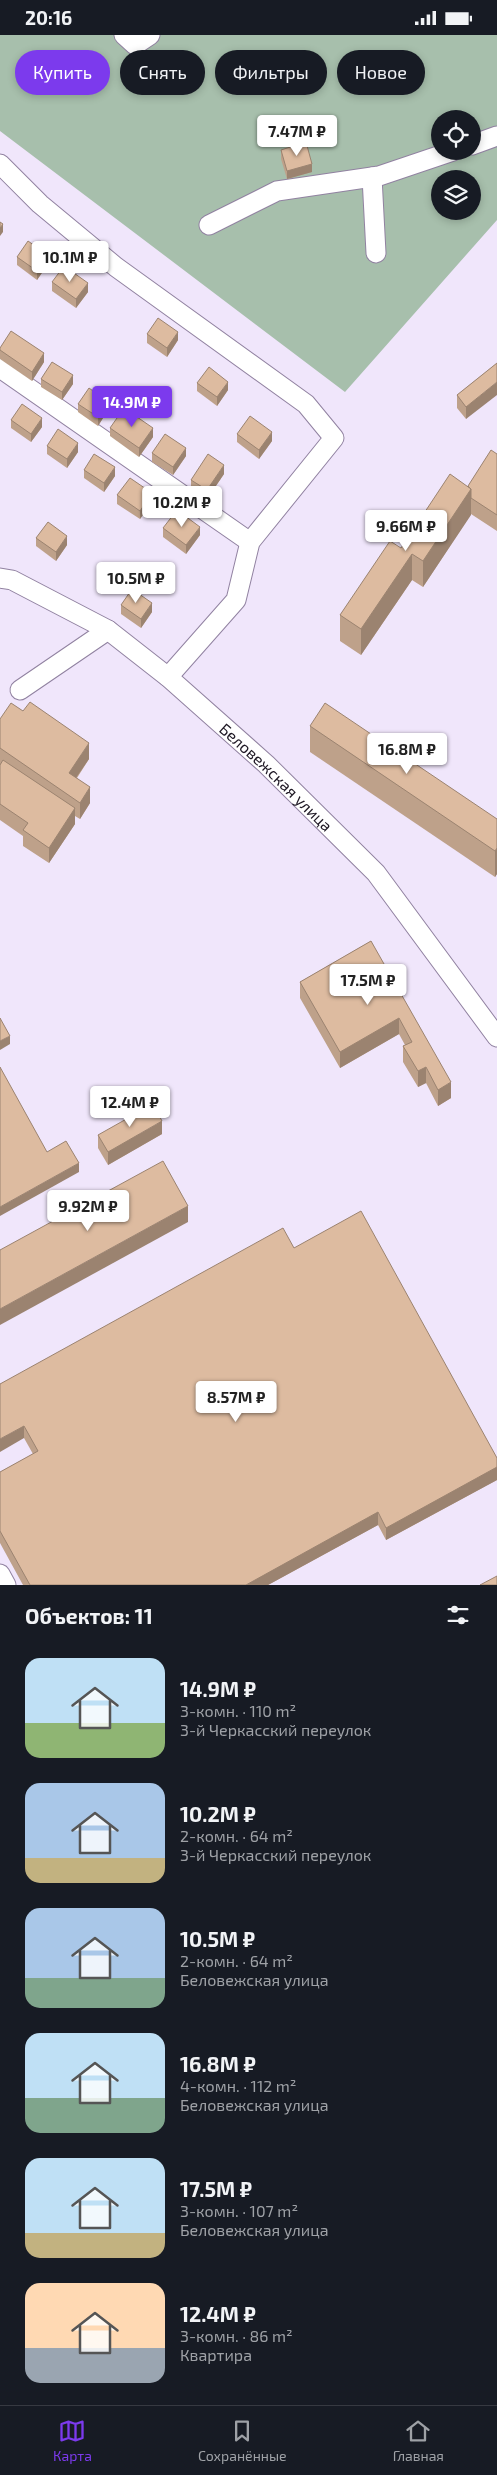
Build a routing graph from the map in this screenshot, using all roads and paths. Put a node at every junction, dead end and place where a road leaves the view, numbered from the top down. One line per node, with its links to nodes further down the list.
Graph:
1 (124, 35): 2 (street)
2 (150, 35)
3 (497, 137): 4 (street)
4 (481, 142)
5 (431, 158): 7 (street)
6 (0, 164): 11 (street)
7 (372, 177): 8 (street); 9 (street)
8 (209, 225)
9 (376, 253)
10 (0, 368): 11 (street)
11 (250, 543): 14 (street)
12 (0, 578): 13 (street, Беловежская улица)
13 (108, 630): 14 (street, Беловежская улица); 15 (street)
14 (168, 677): 16 (street, Беловежская улица)
15 (20, 689)
16 (497, 1037)
17 (0, 1574): 18 (street)
18 (6, 1585)

